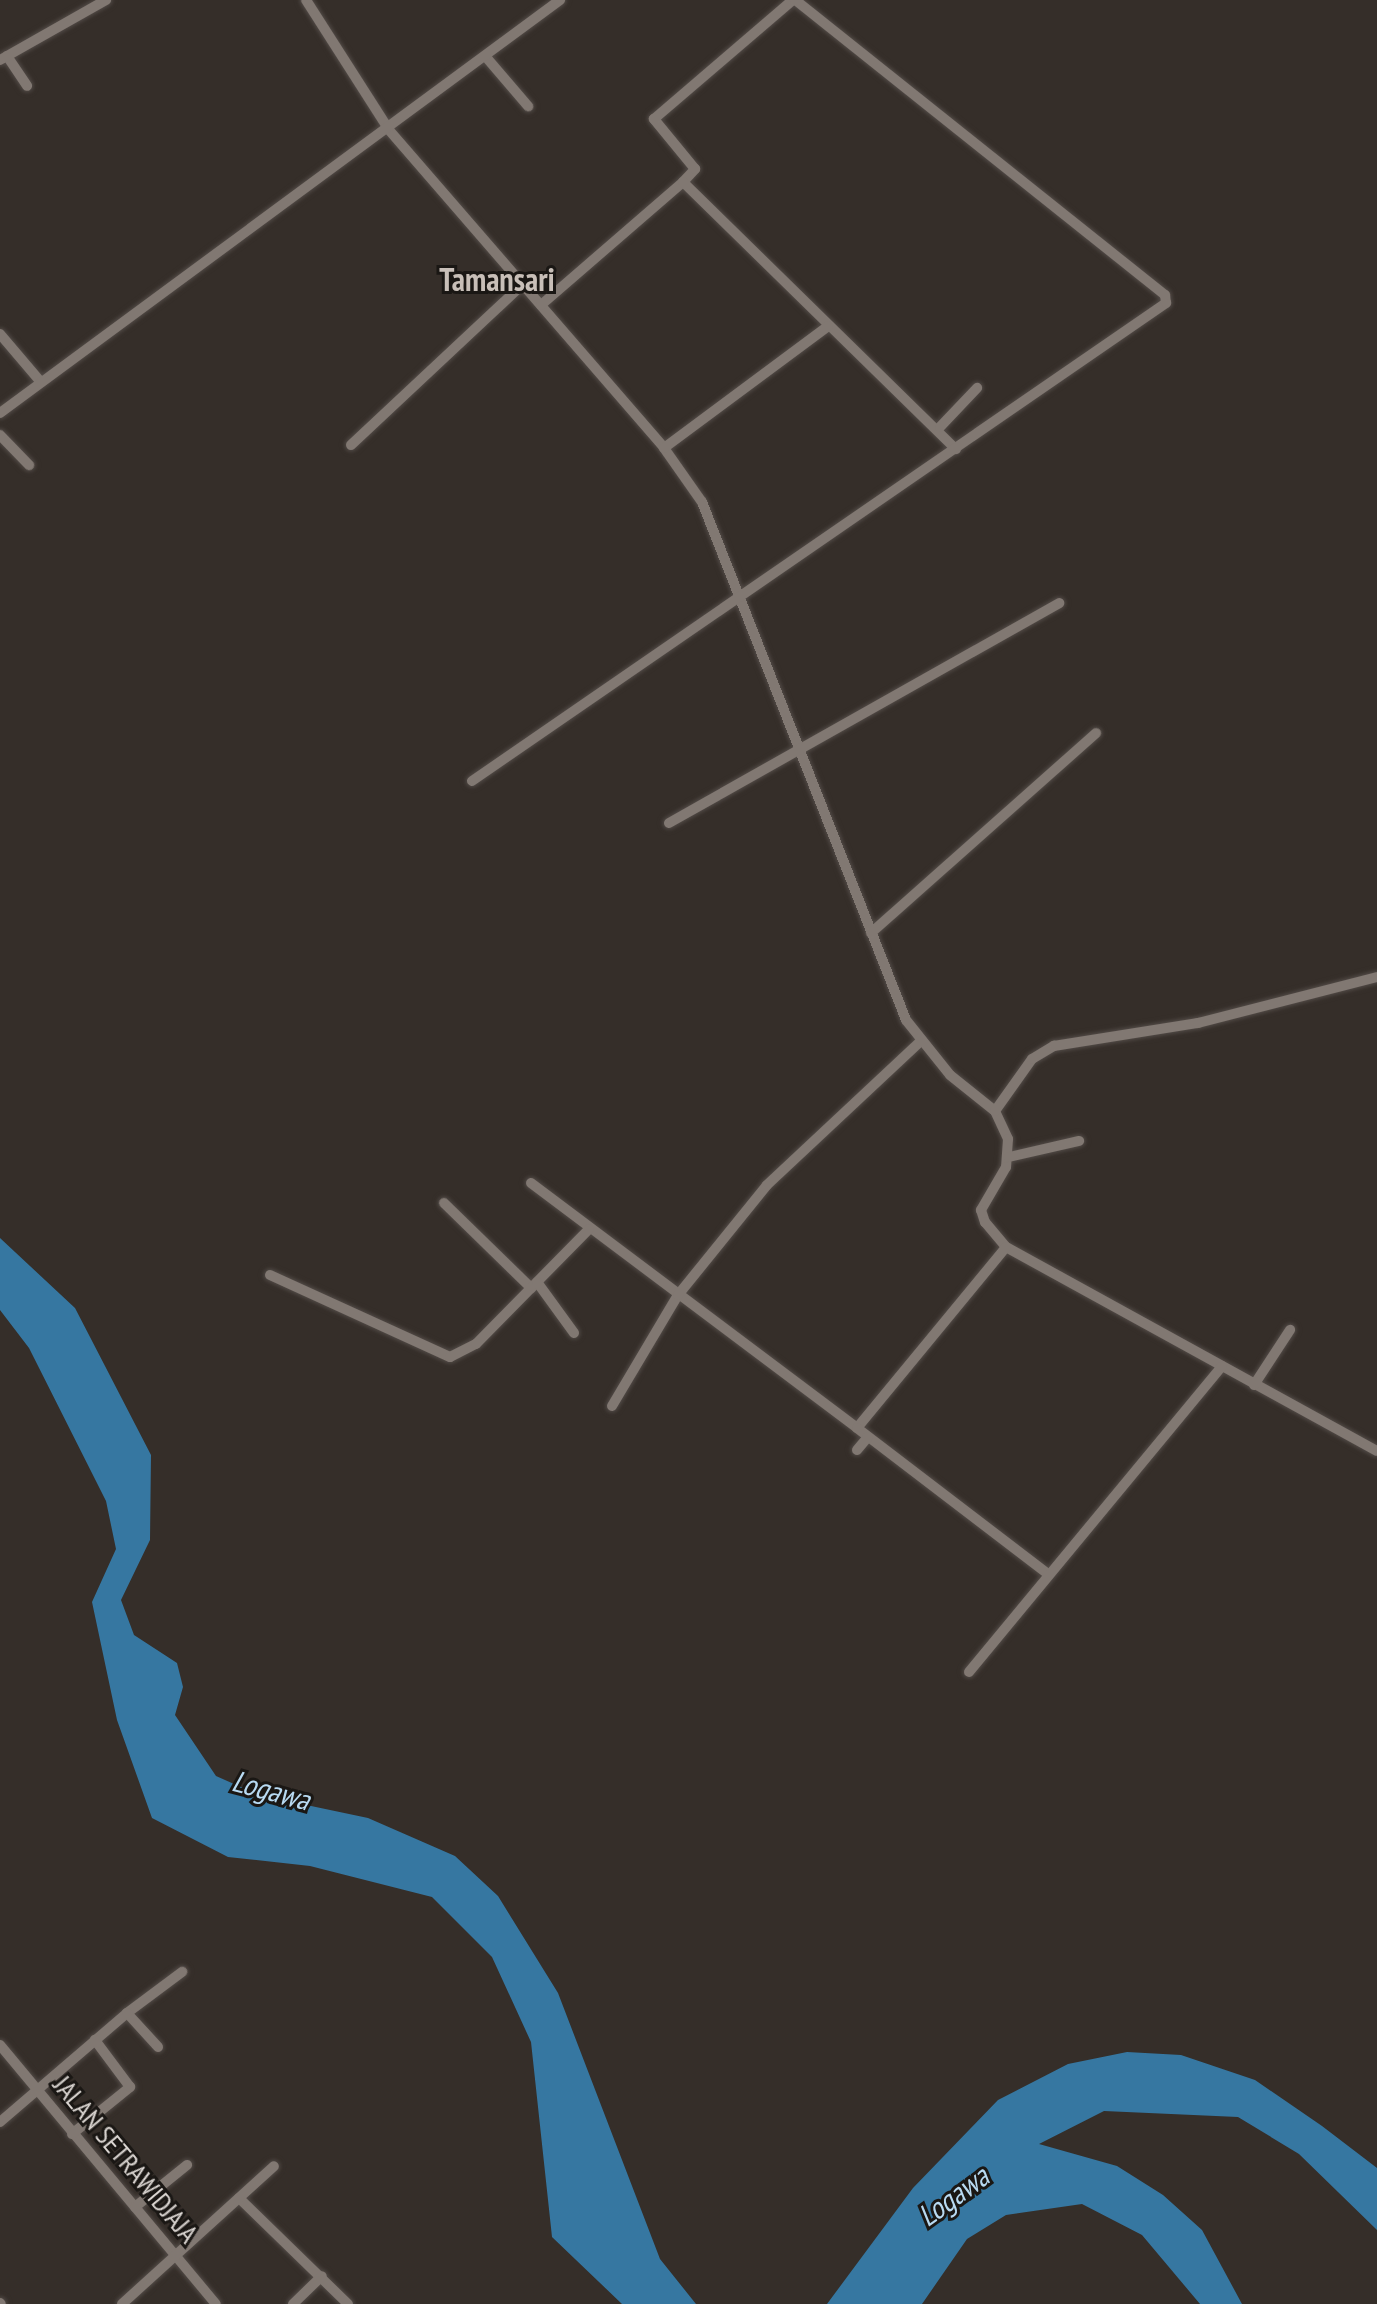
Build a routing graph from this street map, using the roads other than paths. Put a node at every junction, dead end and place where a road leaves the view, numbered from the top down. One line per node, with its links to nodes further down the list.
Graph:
1 (106, 0): 6 (street)
2 (306, 0): 9 (street)
3 (560, 0): 5 (street)
4 (794, 0): 10 (street); 22 (street)
5 (486, 57): 8 (street); 9 (street)
6 (4, 58): 7 (street)
7 (27, 86)
8 (528, 106)
9 (389, 130): 11 (street); 15 (street)
10 (683, 182): 12 (street); 13 (street)
11 (522, 285): 12 (street); 20 (street)
12 (541, 305): 21 (street)
13 (828, 326): 18 (street); 21 (street)
14 (0, 334): 15 (street)
15 (40, 381): 17 (street)
16 (977, 388): 18 (street)
17 (0, 413)
18 (940, 427): 22 (street)
19 (0, 435): 23 (street)
20 (351, 445)
21 (664, 448): 24 (street)
22 (956, 449): 24 (street)
23 (29, 465)
24 (741, 595): 27 (street); 28 (street)
25 (1059, 603): 27 (street)
26 (1096, 733): 30 (street)
27 (803, 747): 29 (street); 30 (street)
28 (472, 781)
29 (669, 823)
30 (871, 933): 32 (street)
31 (1377, 977): 33 (street)
32 (921, 1041): 33 (street); 42 (street)
33 (995, 1111): 35 (street)
34 (1079, 1141): 35 (street)
35 (1009, 1157): 39 (street)
36 (531, 1183): 38 (street)
37 (444, 1203): 41 (street)
38 (589, 1229): 41 (street); 42 (street)
39 (1006, 1247): 45 (street); 48 (street)
40 (270, 1275): 41 (street)
41 (534, 1285): 44 (street)
42 (678, 1295): 47 (street); 48 (street)
43 (1290, 1330): 46 (street)
44 (574, 1333)
45 (1222, 1366): 46 (street); 52 (street)
46 (1254, 1385): 51 (street)
47 (612, 1406)
48 (857, 1428): 49 (street)
49 (868, 1437): 50 (street); 52 (street)
50 (857, 1450)
51 (1377, 1451)
52 (1048, 1574): 53 (street)
53 (969, 1672)
54 (182, 1972): 55 (street)
55 (127, 2013): 56 (street); 58 (street)
56 (95, 2040): 59 (street); 61 (street)
57 (0, 2045): 59 (street, JALAN SETRAWIDJAJA)
58 (158, 2047)
59 (36, 2090): 60 (street); 61 (street, JALAN SETRAWIDJAJA)
60 (0, 2122)
61 (72, 2134): 65 (street, JALAN SETRAWIDJAJA)
62 (187, 2165): 65 (street)
63 (274, 2166): 64 (street)
64 (239, 2198): 66 (street); 67 (street)
65 (135, 2207): 66 (street, JALAN SETRAWIDJAJA)
66 (177, 2255): 68 (street); 69 (street, JALAN SETRAWIDJAJA)
67 (322, 2276): 70 (street); 71 (street)
68 (122, 2304)
69 (216, 2304)
70 (293, 2304)
71 (348, 2304)

